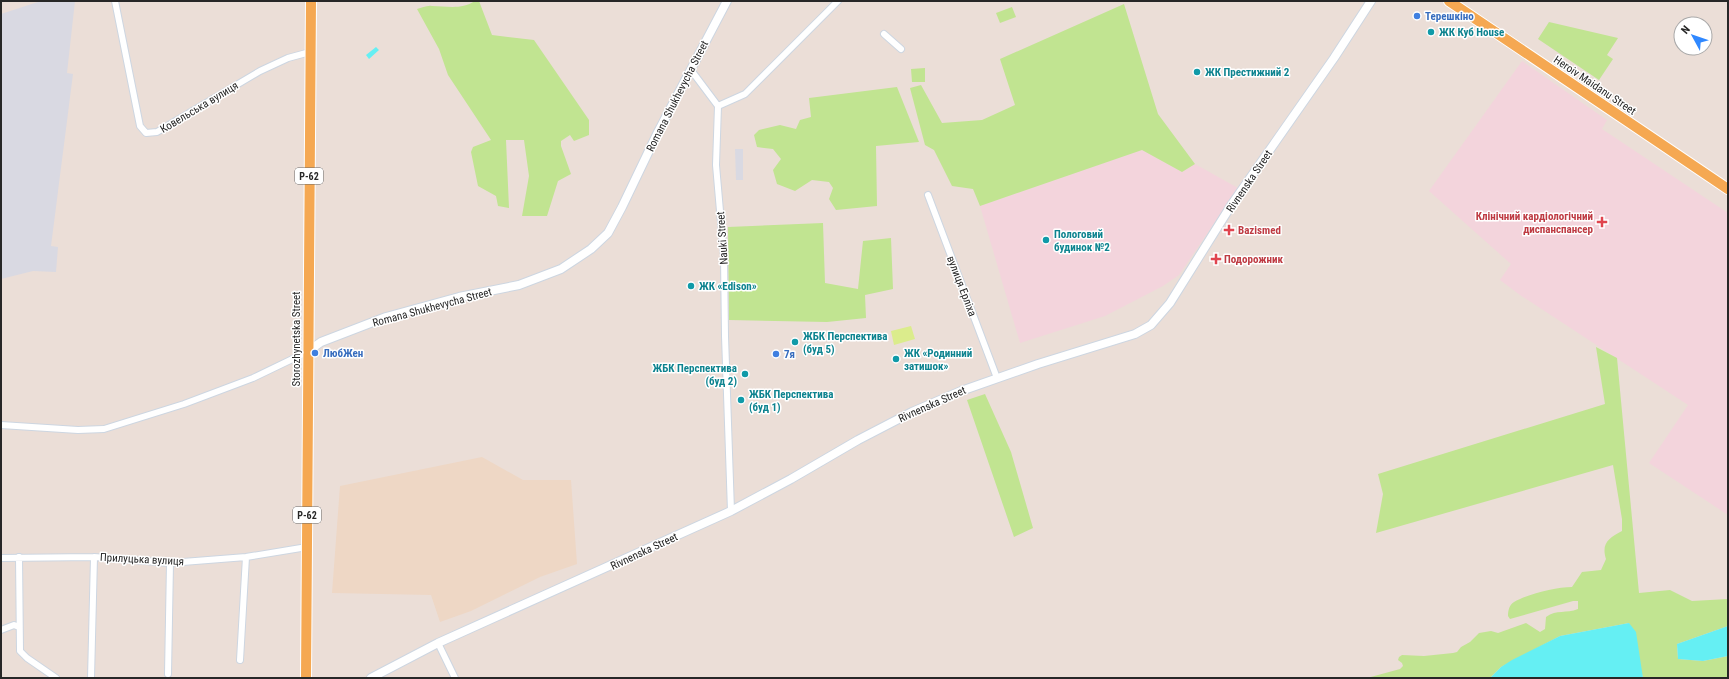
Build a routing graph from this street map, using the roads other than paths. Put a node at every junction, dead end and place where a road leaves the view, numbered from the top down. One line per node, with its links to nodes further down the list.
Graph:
1 (115, 1): 9 (street, Ковельська вулиця)
2 (311, 1): 9 (main road, Storozhynetska Street / Р-62)
3 (727, 1): 10 (street, Romana Shukhevycha Street)
4 (838, 1): 11 (street)
5 (1371, 1): 15 (street, Rivnenska Street)
6 (1449, 1): 12 (main road, Heroiv Maidanu Street)
7 (884, 34): 8 (street)
8 (901, 49)
9 (310, 52): 14 (main road, Storozhynetska Street / Р-62)
10 (691, 70): 11 (street); 14 (street, Romana Shukhevycha Street)
11 (718, 106): 17 (street, Nauki Street)
12 (1728, 189)
13 (928, 195): 15 (street, вулиця Ерліха)
14 (307, 352): 16 (street, Romana Shukhevycha Street); 18 (main road, Storozhynetska Street / Р-62)
15 (997, 378): 17 (street, Rivnenska Street)
16 (1, 425)
17 (731, 511): 26 (street, Rivnenska Street)
18 (307, 547): 21 (street, Прилуцька вулиця); 31 (main road, Storozhynetska Street / Р-62)
19 (19, 557): 20 (street, Прилуцька вулиця); 22 (street, Прилуцька вулиця); 24 (street)
20 (94, 557): 23 (street, Прилуцька вулиця); 30 (street)
21 (246, 557): 23 (street, Прилуцька вулиця); 27 (street)
22 (1, 558)
23 (170, 563): 28 (street)
24 (19, 627): 25 (street); 29 (street)
25 (1, 630)
26 (438, 643): 32 (street, Rivnenska Street); 33 (street)
27 (240, 660)
28 (168, 674)
29 (56, 678)
30 (92, 678)
31 (306, 678)
32 (371, 678)
33 (454, 678)

